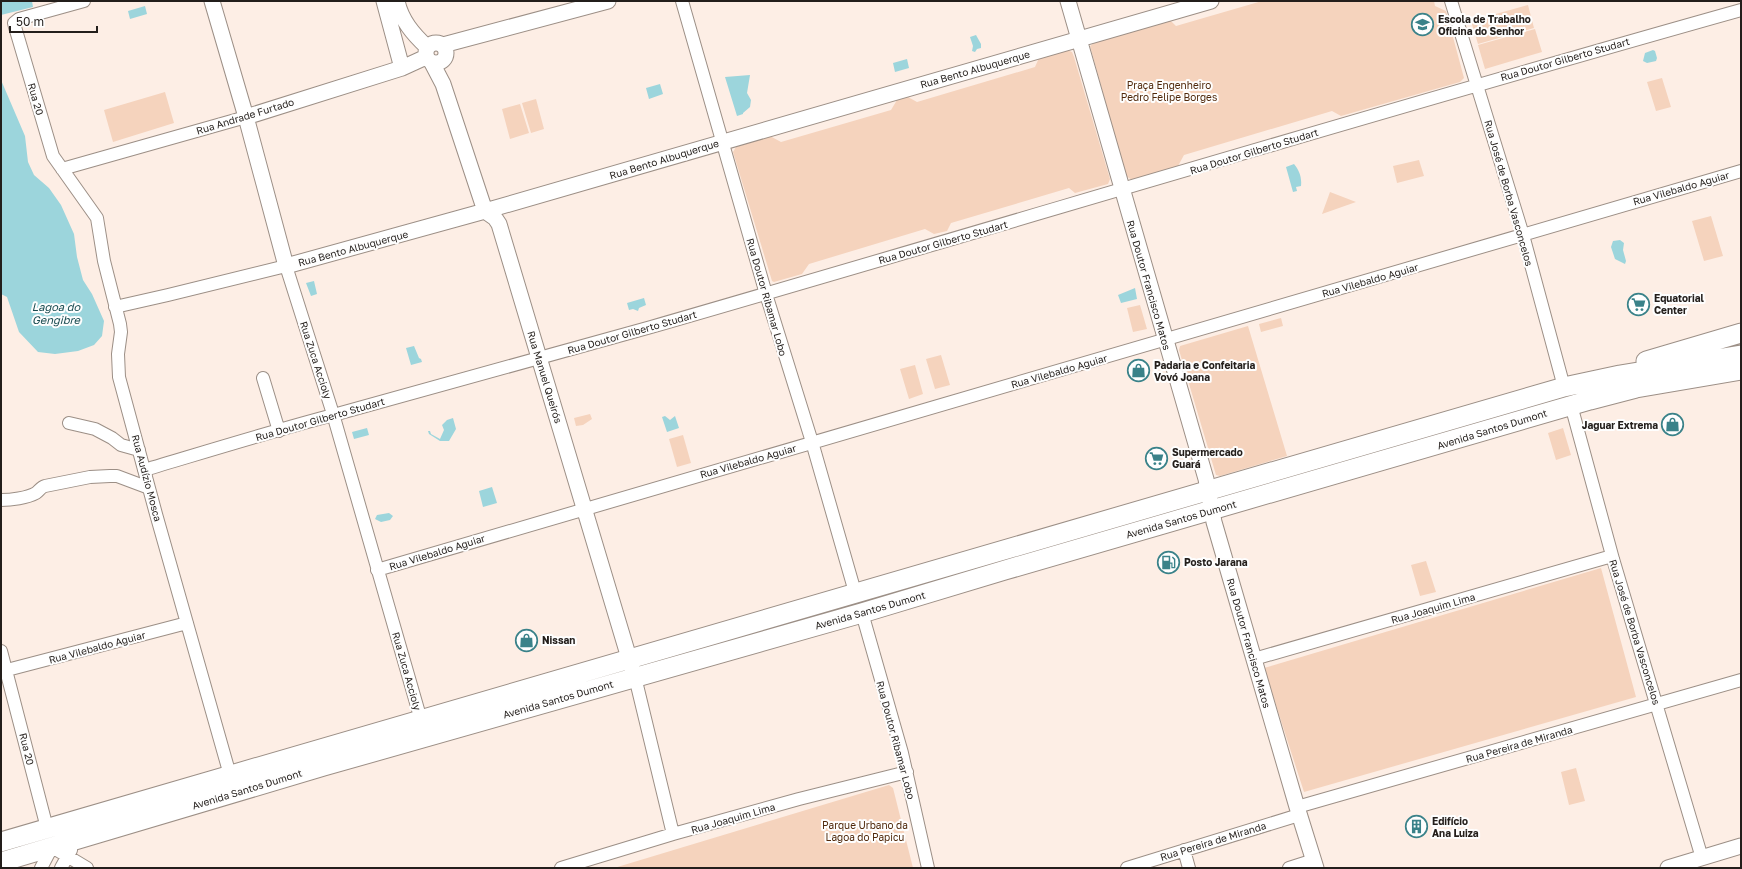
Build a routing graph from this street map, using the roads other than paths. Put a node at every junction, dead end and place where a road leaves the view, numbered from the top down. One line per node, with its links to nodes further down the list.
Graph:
1 (84, 1): 9 (street)
2 (212, 1): 16 (street, Rua Zuca Accioly)
3 (395, 1): 11 (street); 13 (street)
4 (608, 1): 13 (street, Rua Andrade Furtado)
5 (682, 1): 17 (street, Rua Doutor Ribamar Lobo)
6 (1068, 1): 12 (street, Rua Doutor Francisco Matos)
7 (1211, 1): 12 (street, Rua Bento Albuquerque)
8 (1451, 1): 15 (street, Rua José de Borba Vasconcelos)
9 (45, 6): 18 (street, Rua 20)
10 (1741, 10): 15 (street, Rua Doutor Gilberto Studart)
11 (390, 23): 13 (street); 14 (street)
12 (1079, 40): 17 (street, Rua Bento Albuquerque); 20 (street, Rua Doutor Francisco Matos)
13 (431, 56): 14 (street, Rua Andrade Furtado); 21 (street, Rua Manuel Queirós)
14 (402, 68): 16 (street, Rua Andrade Furtado)
15 (1477, 84): 20 (street, Rua Doutor Gilberto Studart); 22 (street, Rua José de Borba Vasconcelos)
16 (246, 117): 18 (street, Rua Andrade Furtado); 23 (street, Rua Zuca Accioly)
17 (722, 142): 21 (street, Rua Bento Albuquerque); 24 (street, Rua Doutor Ribamar Lobo)
18 (62, 169): 25 (street, Rua Audízio Mosca)
19 (1741, 171): 22 (street, Rua Vilebaldo Aguiar)
20 (1122, 190): 24 (street, Rua Doutor Gilberto Studart); 27 (street, Rua Doutor Francisco Matos)
21 (486, 211): 23 (street, Rua Bento Albuquerque); 29 (street, Rua Manuel Queirós)
22 (1523, 235): 27 (street, Rua Vilebaldo Aguiar); 33 (street, Rua José de Borba Vasconcelos)
23 (286, 266): 25 (street, Rua Bento Albuquerque); 35 (street, Rua Zuca Accioly)
24 (766, 294): 29 (street, Rua Doutor Gilberto Studart); 39 (street, Rua Doutor Ribamar Lobo)
25 (115, 307): 40 (street, Rua Audízio Mosca)
26 (1741, 333): 31 (main road)
27 (1165, 339): 39 (street, Rua Vilebaldo Aguiar); 44 (street, Rua Doutor Francisco Matos)
28 (1741, 354): 31 (main road, Avenida Santos Dumont)
29 (540, 359): 35 (street, Rua Doutor Gilberto Studart); 46 (street, Rua Manuel Queirós)
30 (1741, 370): 34 (main road, Avenida Santos Dumont)
31 (1620, 375): 33 (main road, Avenida Santos Dumont)
32 (263, 378): 37 (street)
33 (1564, 387): 38 (main road, Avenida Santos Dumont)
34 (1571, 405): 41 (main road, Avenida Santos Dumont); 50 (street, Rua José de Borba Vasconcelos)
35 (333, 414): 37 (street, Rua Doutor Gilberto Studart); 52 (street, Rua Zuca Accioly)
36 (69, 423): 40 (street)
37 (279, 431): 42 (street, Rua Doutor Gilberto Studart)
38 (1378, 441): 41 (main road); 44 (main road, Avenida Santos Dumont)
39 (812, 442): 46 (street, Rua Vilebaldo Aguiar); 54 (street, Rua Doutor Ribamar Lobo)
40 (139, 450): 42 (street, Rua Audízio Mosca)
41 (1384, 460): 47 (main road, Avenida Santos Dumont)
42 (144, 470): 43 (street, Rua Audízio Mosca)
43 (149, 488): 45 (street); 56 (street, Rua Audízio Mosca)
44 (1208, 490): 47 (street, Rua Doutor Francisco Matos); 48 (main road, Avenida Santos Dumont)
45 (1, 500)
46 (584, 509): 52 (street, Rua Vilebaldo Aguiar); 58 (street, Rua Manuel Queirós)
47 (1212, 510): 51 (main road, Avenida Santos Dumont); 59 (street, Rua Doutor Francisco Matos)
48 (1028, 542): 49 (main road, Avenida Santos Dumont); 51 (main road)
49 (1000, 550): 53 (main road); 54 (main road, Avenida Santos Dumont)
50 (1612, 556): 59 (street, Rua Joaquim Lima); 63 (street, Rua José de Borba Vasconcelos)
51 (1034, 562): 53 (main road, Avenida Santos Dumont)
52 (377, 570): 64 (street, Rua Zuca Accioly)
53 (1005, 570): 55 (main road, Avenida Santos Dumont)
54 (855, 592): 58 (main road, Avenida Santos Dumont)
55 (862, 613): 61 (main road, Avenida Santos Dumont); 65 (street, Rua Doutor Ribamar Lobo)
56 (187, 623): 60 (street, Rua Vilebaldo Aguiar); 66 (street, Rua Audízio Mosca)
57 (1, 651): 60 (street, Rua 20)
58 (629, 659): 61 (street, Rua Manuel Queirós); 64 (main road, Avenida Santos Dumont)
59 (1254, 659): 67 (street, Rua Doutor Francisco Matos)
60 (7, 670): 68 (street, Rua 20)
61 (635, 677): 66 (main road, Avenida Santos Dumont); 69 (street)
62 (1741, 680): 63 (street, Rua Pereira de Miranda)
63 (1657, 705): 67 (street, Rua Pereira de Miranda); 74 (street, Rua José de Borba Vasconcelos)
64 (421, 720): 66 (main road, Avenida Santos Dumont)
65 (906, 772): 69 (street, Rua Joaquim Lima); 81 (street, Rua Doutor Ribamar Lobo)
66 (233, 784): 68 (main road, Avenida Santos Dumont); 73 (main road, Avenida Santos Dumont)
67 (1298, 811): 72 (street, Rua Pereira de Miranda); 76 (street, Rua Doutor Francisco Matos)
68 (47, 828): 70 (main road, Avenida Santos Dumont)
69 (673, 834): 80 (street, Rua Joaquim Lima)
70 (1, 842)
71 (1741, 846): 74 (street)
72 (1184, 850): 82 (street, Rua Pereira de Miranda); 83 (street)
73 (60, 852): 75 (main road, Avenida Santos Dumont); 77 (street); 78 (street); 79 (street)
74 (1702, 858): 85 (street)
75 (1, 862)
76 (1315, 864): 84 (street)
77 (42, 868)
78 (61, 868)
79 (87, 868)
80 (561, 868)
81 (928, 868)
82 (1127, 868)
83 (1189, 868)
84 (1289, 868)
85 (1668, 868)

